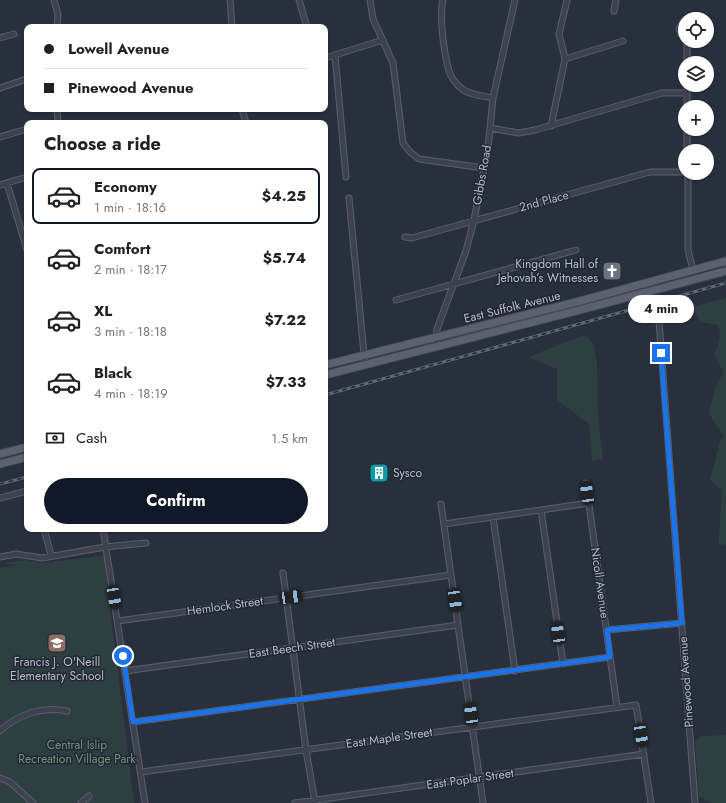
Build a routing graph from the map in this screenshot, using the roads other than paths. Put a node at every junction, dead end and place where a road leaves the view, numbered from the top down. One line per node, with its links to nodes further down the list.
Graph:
1 (54, 0): 10 (street)
2 (230, 0): 11 (street)
3 (299, 0): 12 (street)
4 (370, 0): 15 (street)
5 (443, 0): 23 (street)
6 (514, 0): 23 (street, Gibbs Road)
7 (567, 0): 19 (street)
8 (616, 0): 9 (street)
9 (614, 11)
10 (57, 24)
11 (232, 24)
12 (306, 24)
13 (14, 34): 14 (street)
14 (0, 38)
15 (383, 40): 17 (street); 29 (street)
16 (623, 41): 19 (street)
17 (335, 55): 18 (street); 31 (street)
18 (328, 57)
19 (565, 59): 25 (street)
20 (24, 81): 21 (street)
21 (0, 88)
22 (687, 93): 24 (street); 25 (street)
23 (493, 98): 26 (street, Gibbs Road)
24 (687, 100)
25 (551, 126): 26 (street)
26 (490, 128): 29 (street, Gibbs Road)
27 (24, 130): 28 (street)
28 (0, 137)
29 (484, 168): 37 (street, Gibbs Road)
30 (678, 172): 37 (street, 2nd Place)
31 (346, 177)
32 (24, 178): 34 (street)
33 (686, 180): 42 (street)
34 (7, 183): 35 (street); 39 (street)
35 (0, 185)
36 (349, 198): 49 (street)
37 (474, 220): 38 (street, 2nd Place); 44 (street, Gibbs Road)
38 (405, 237)
39 (24, 240)
40 (576, 250): 44 (street)
41 (726, 261): 42 (main road, East Suffolk Avenue)
42 (693, 270): 47 (main road, East Suffolk Avenue)
43 (726, 270): 48 (main road, East Suffolk Avenue)
44 (452, 285): 45 (street); 47 (street, Gibbs Road)
45 (396, 300)
46 (659, 321): 75 (street, Pinewood Avenue)
47 (436, 337): 48 (street, Gibbs Road); 49 (main road, East Suffolk Avenue)
48 (436, 346): 51 (main road, East Suffolk Avenue)
49 (364, 355): 50 (main road, East Suffolk Avenue); 51 (street)
50 (328, 364)
51 (365, 364): 52 (main road, East Suffolk Avenue)
52 (328, 374)
53 (24, 448): 54 (main road)
54 (0, 454)
55 (24, 458): 56 (main road)
56 (0, 464)
57 (586, 483): 60 (street, Nicoll Avenue)
58 (24, 492): 59 (street)
59 (0, 498)
60 (589, 503): 62 (street); 77 (street, Nicoll Avenue)
61 (441, 504): 64 (street)
62 (541, 510): 63 (street); 80 (street)
63 (493, 517): 64 (street); 82 (street)
64 (444, 524): 72 (street)
65 (45, 532): 69 (street)
66 (103, 532): 68 (street)
67 (146, 543): 68 (street)
68 (105, 547): 69 (street); 74 (street)
69 (51, 555): 70 (street)
70 (0, 557)
71 (283, 573): 73 (street)
72 (451, 575): 73 (street, Hemlock Street); 76 (street)
73 (286, 598): 74 (street, Hemlock Street); 78 (street)
74 (118, 621): 81 (street)
75 (682, 623): 77 (street); 103 (street, Pinewood Avenue)
76 (458, 626): 78 (street, East Beech Street); 83 (street)
77 (607, 630): 79 (street, Nicoll Avenue)
78 (293, 648): 81 (street, East Beech Street); 84 (street)
79 (610, 657): 80 (street); 85 (street, Nicoll Avenue)
80 (563, 664): 82 (street)
81 (125, 671): 87 (street)
82 (515, 671): 83 (street)
83 (466, 677): 84 (street); 88 (street)
84 (299, 699): 87 (street); 90 (street)
85 (617, 707): 88 (street, East Maple Street); 91 (street, East Maple Street)
86 (67, 711): 89 (street)
87 (133, 722): 92 (street)
88 (473, 726): 90 (street, East Maple Street); 93 (street)
89 (0, 731)
90 (306, 750): 92 (street, East Maple Street); 96 (street)
91 (644, 754): 93 (street, East Poplar Street); 102 (street)
92 (141, 772): 99 (street)
93 (480, 777): 96 (street, East Poplar Street); 101 (street)
94 (0, 778): 97 (street)
95 (89, 796): 98 (street)
96 (315, 802): 100 (street, East Poplar Street)
97 (33, 803)
98 (81, 803)
99 (145, 803)
100 (295, 803)
101 (483, 803)
102 (651, 803)
103 (695, 803)

